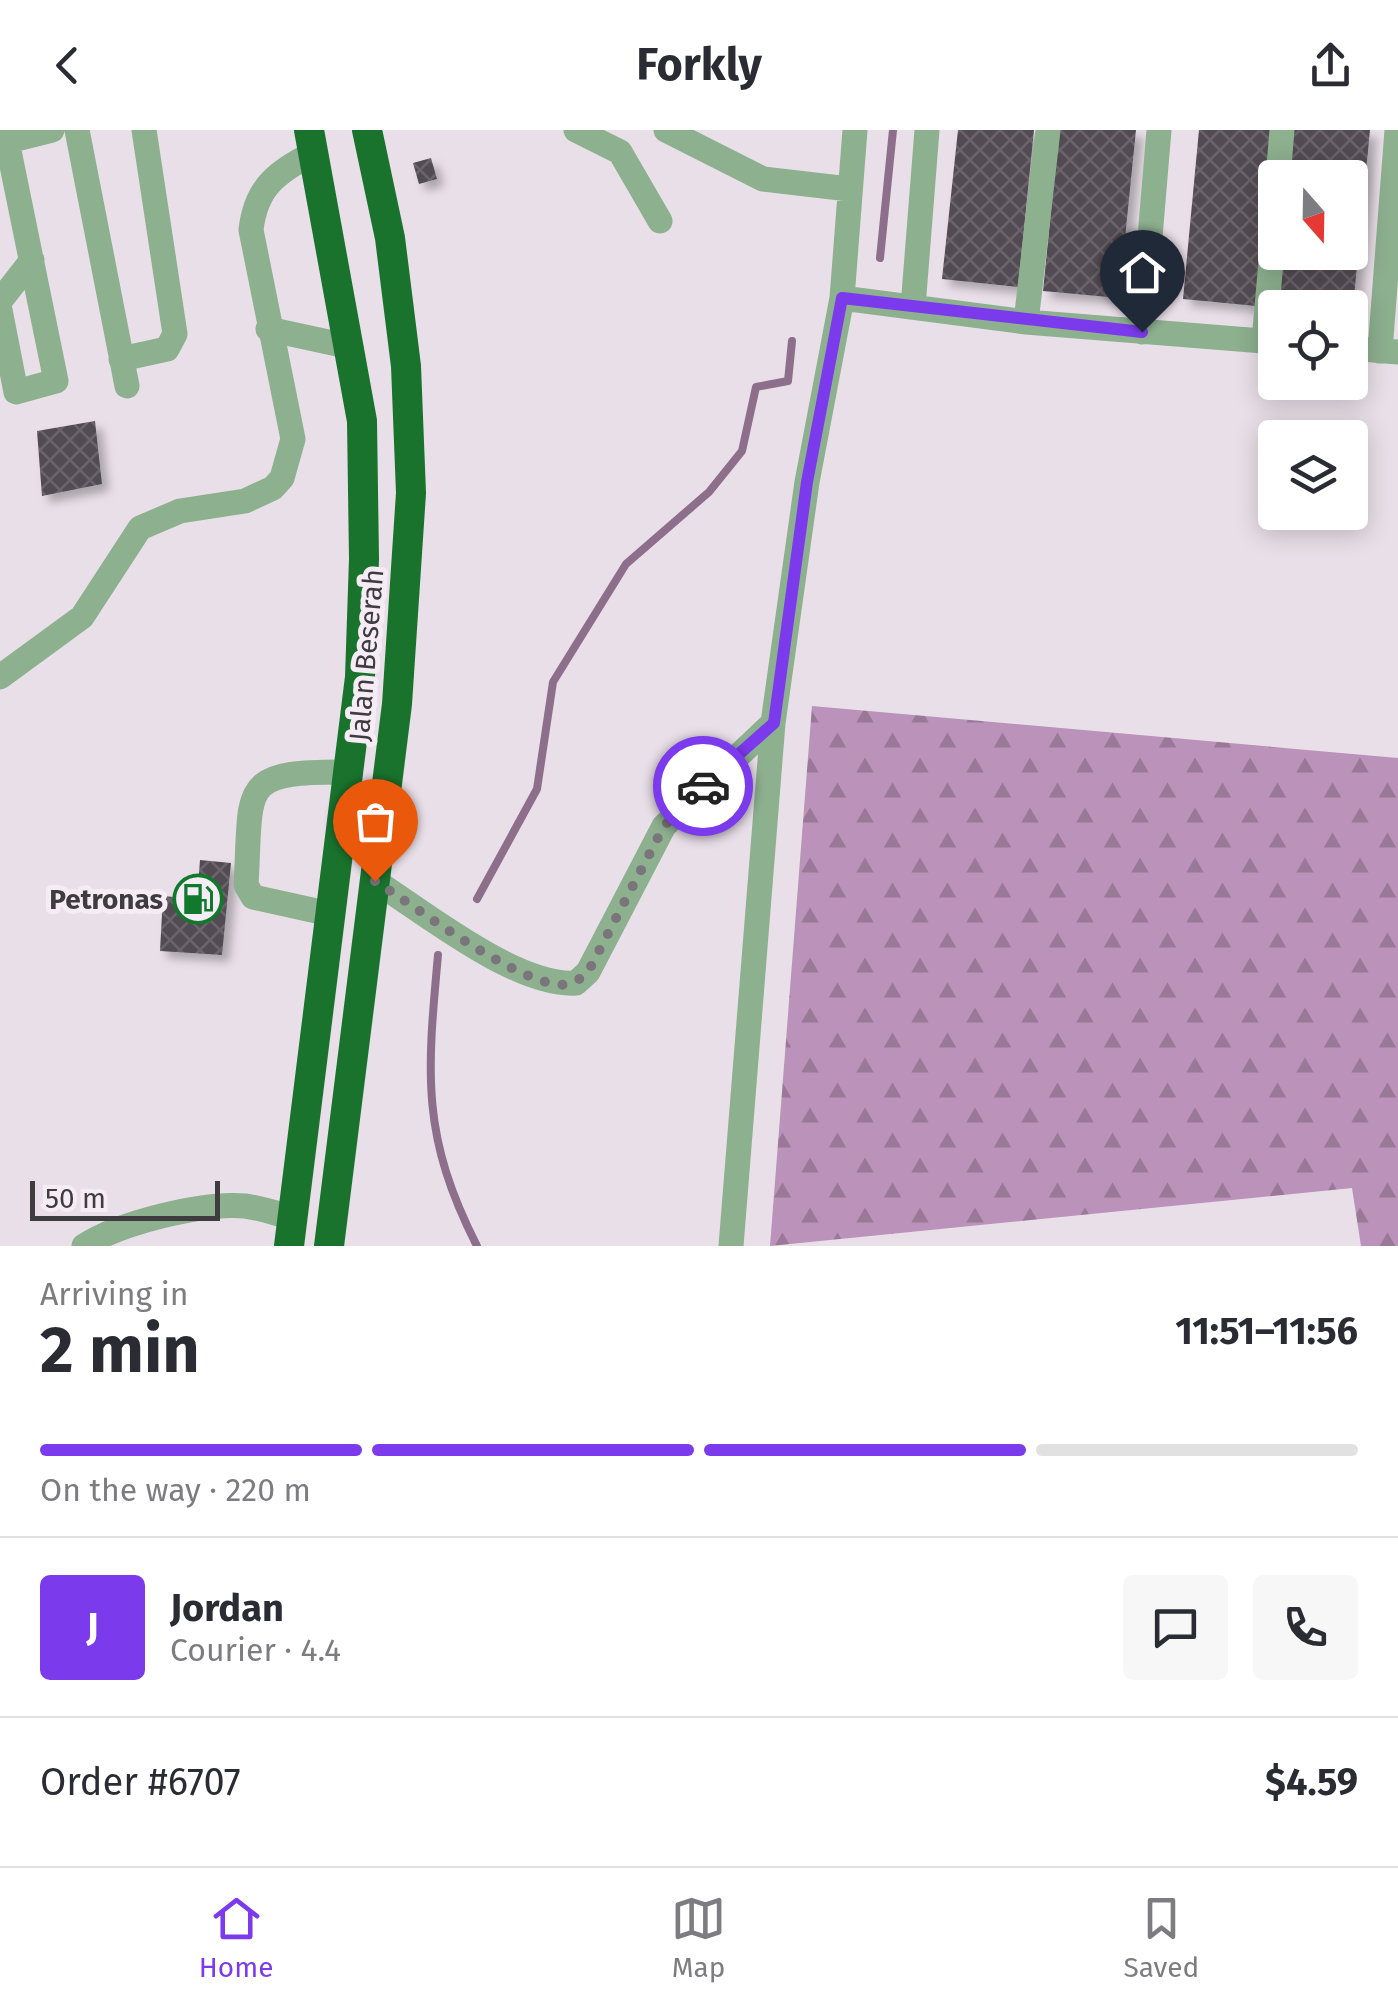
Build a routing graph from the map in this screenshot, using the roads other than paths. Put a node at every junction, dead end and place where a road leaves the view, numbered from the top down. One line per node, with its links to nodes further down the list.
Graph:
1 (52, 130): 13 (street)
2 (77, 130): 29 (street)
3 (144, 130): 29 (street)
4 (367, 130): 34 (highway, Jalan Beserah)
5 (576, 130): 17 (street)
6 (666, 130): 16 (street)
7 (854, 130): 16 (street)
8 (927, 130): 21 (street)
9 (1048, 130): 23 (street)
10 (1159, 130): 25 (street)
11 (1282, 130): 15 (street)
12 (1397, 141): 28 (street)
13 (4, 142): 18 (street)
14 (311, 142): 24 (street); 27 (highway, Jalan Beserah)
15 (1280, 160)
16 (849, 189): 19 (street)
17 (660, 221)
18 (32, 260): 20 (street); 22 (street)
19 (842, 298): 21 (street); 32 (street)
20 (0, 301)
21 (913, 307): 23 (street)
22 (0, 310)
23 (1026, 322): 25 (street)
24 (268, 329): 27 (street); 31 (street)
25 (1142, 332): 26 (street)
26 (1258, 341)
27 (351, 347): 33 (highway, Jalan Beserah)
28 (1389, 352)
29 (121, 359): 30 (street)
30 (126, 386)
31 (0, 678)
32 (774, 723): 34 (street); 39 (street)
33 (347, 772): 35 (highway, Jalan Beserah); 35 (street)
34 (375, 881): 38 (highway, Jalan Beserah)
35 (330, 914): 36 (highway, Jalan Beserah)
36 (290, 1232): 37 (street)
37 (84, 1246)
38 (329, 1246)
39 (731, 1246)

